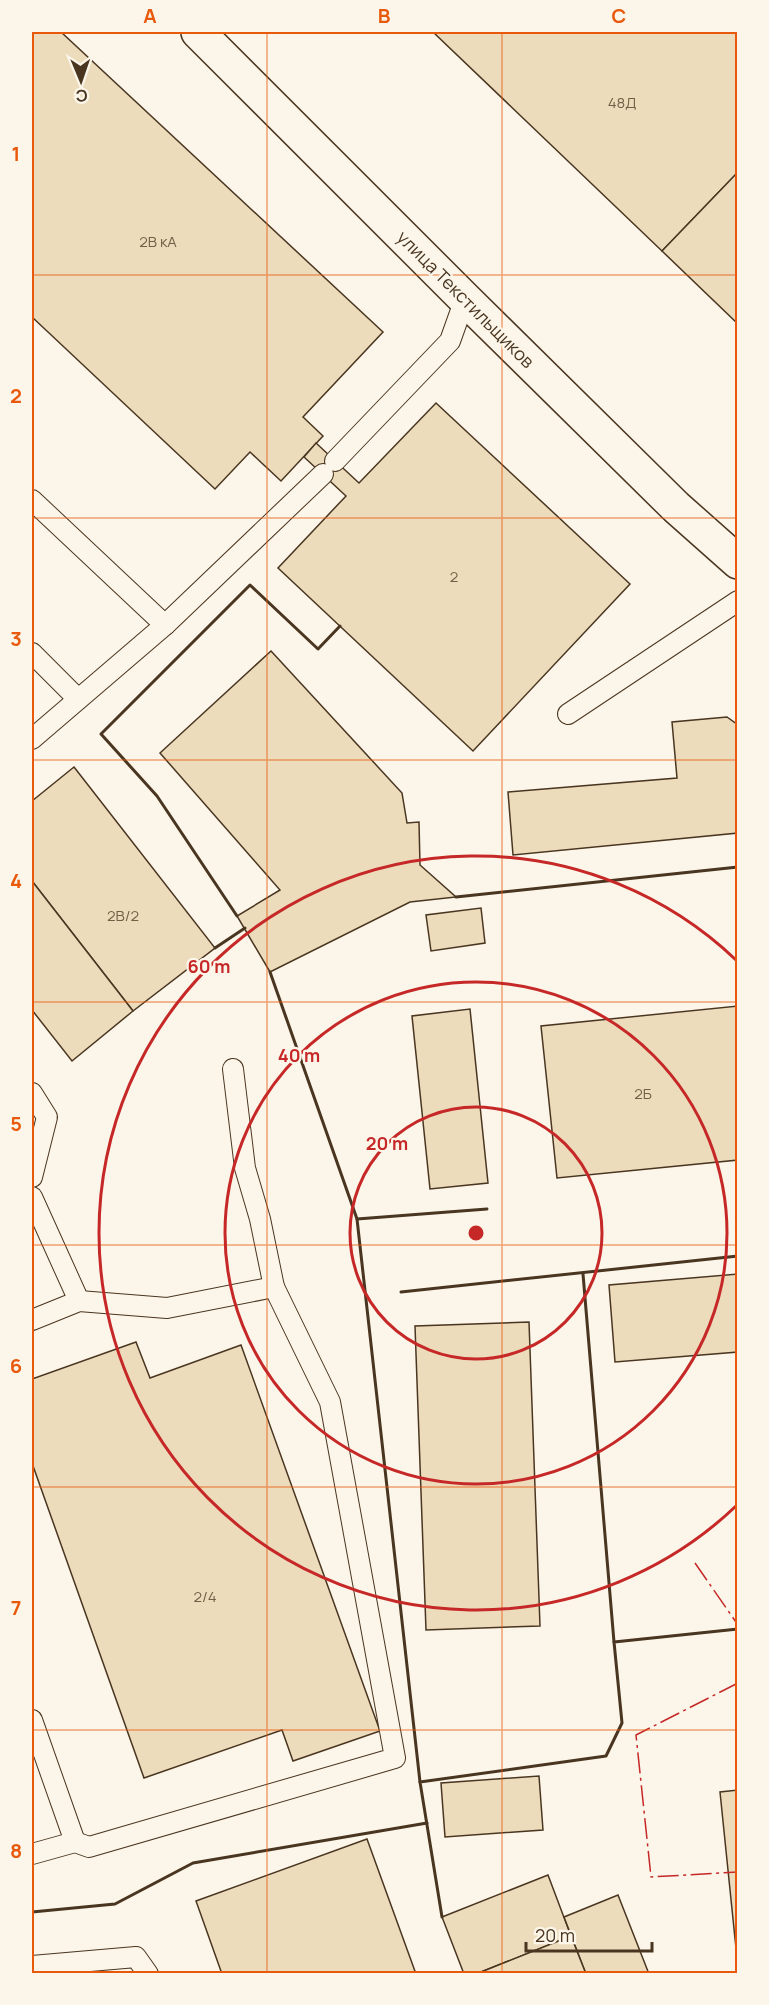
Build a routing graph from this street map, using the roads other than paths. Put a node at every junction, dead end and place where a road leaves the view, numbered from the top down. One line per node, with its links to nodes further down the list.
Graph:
1 (198, 32): 2 (street, улица Текстильщиков)
2 (465, 299): 4 (street, улица Текстильщиков); 6 (lane)
3 (32, 500): 6 (lane)
4 (738, 562)
5 (738, 601): 9 (lane)
6 (165, 625): 8 (lane)
7 (32, 653): 8 (lane)
8 (78, 699): 10 (lane)
9 (568, 714)
10 (32, 739)
11 (233, 1069): 15 (lane)
12 (32, 1093): 13 (lane)
13 (32, 1177)
14 (32, 1197): 16 (lane)
15 (274, 1287): 16 (lane); 19 (lane)
16 (79, 1301): 17 (lane)
17 (32, 1320)
18 (32, 1720): 19 (lane)
19 (75, 1842): 20 (lane)
20 (32, 1854)
21 (32, 1966): 22 (lane)
22 (148, 1974)

